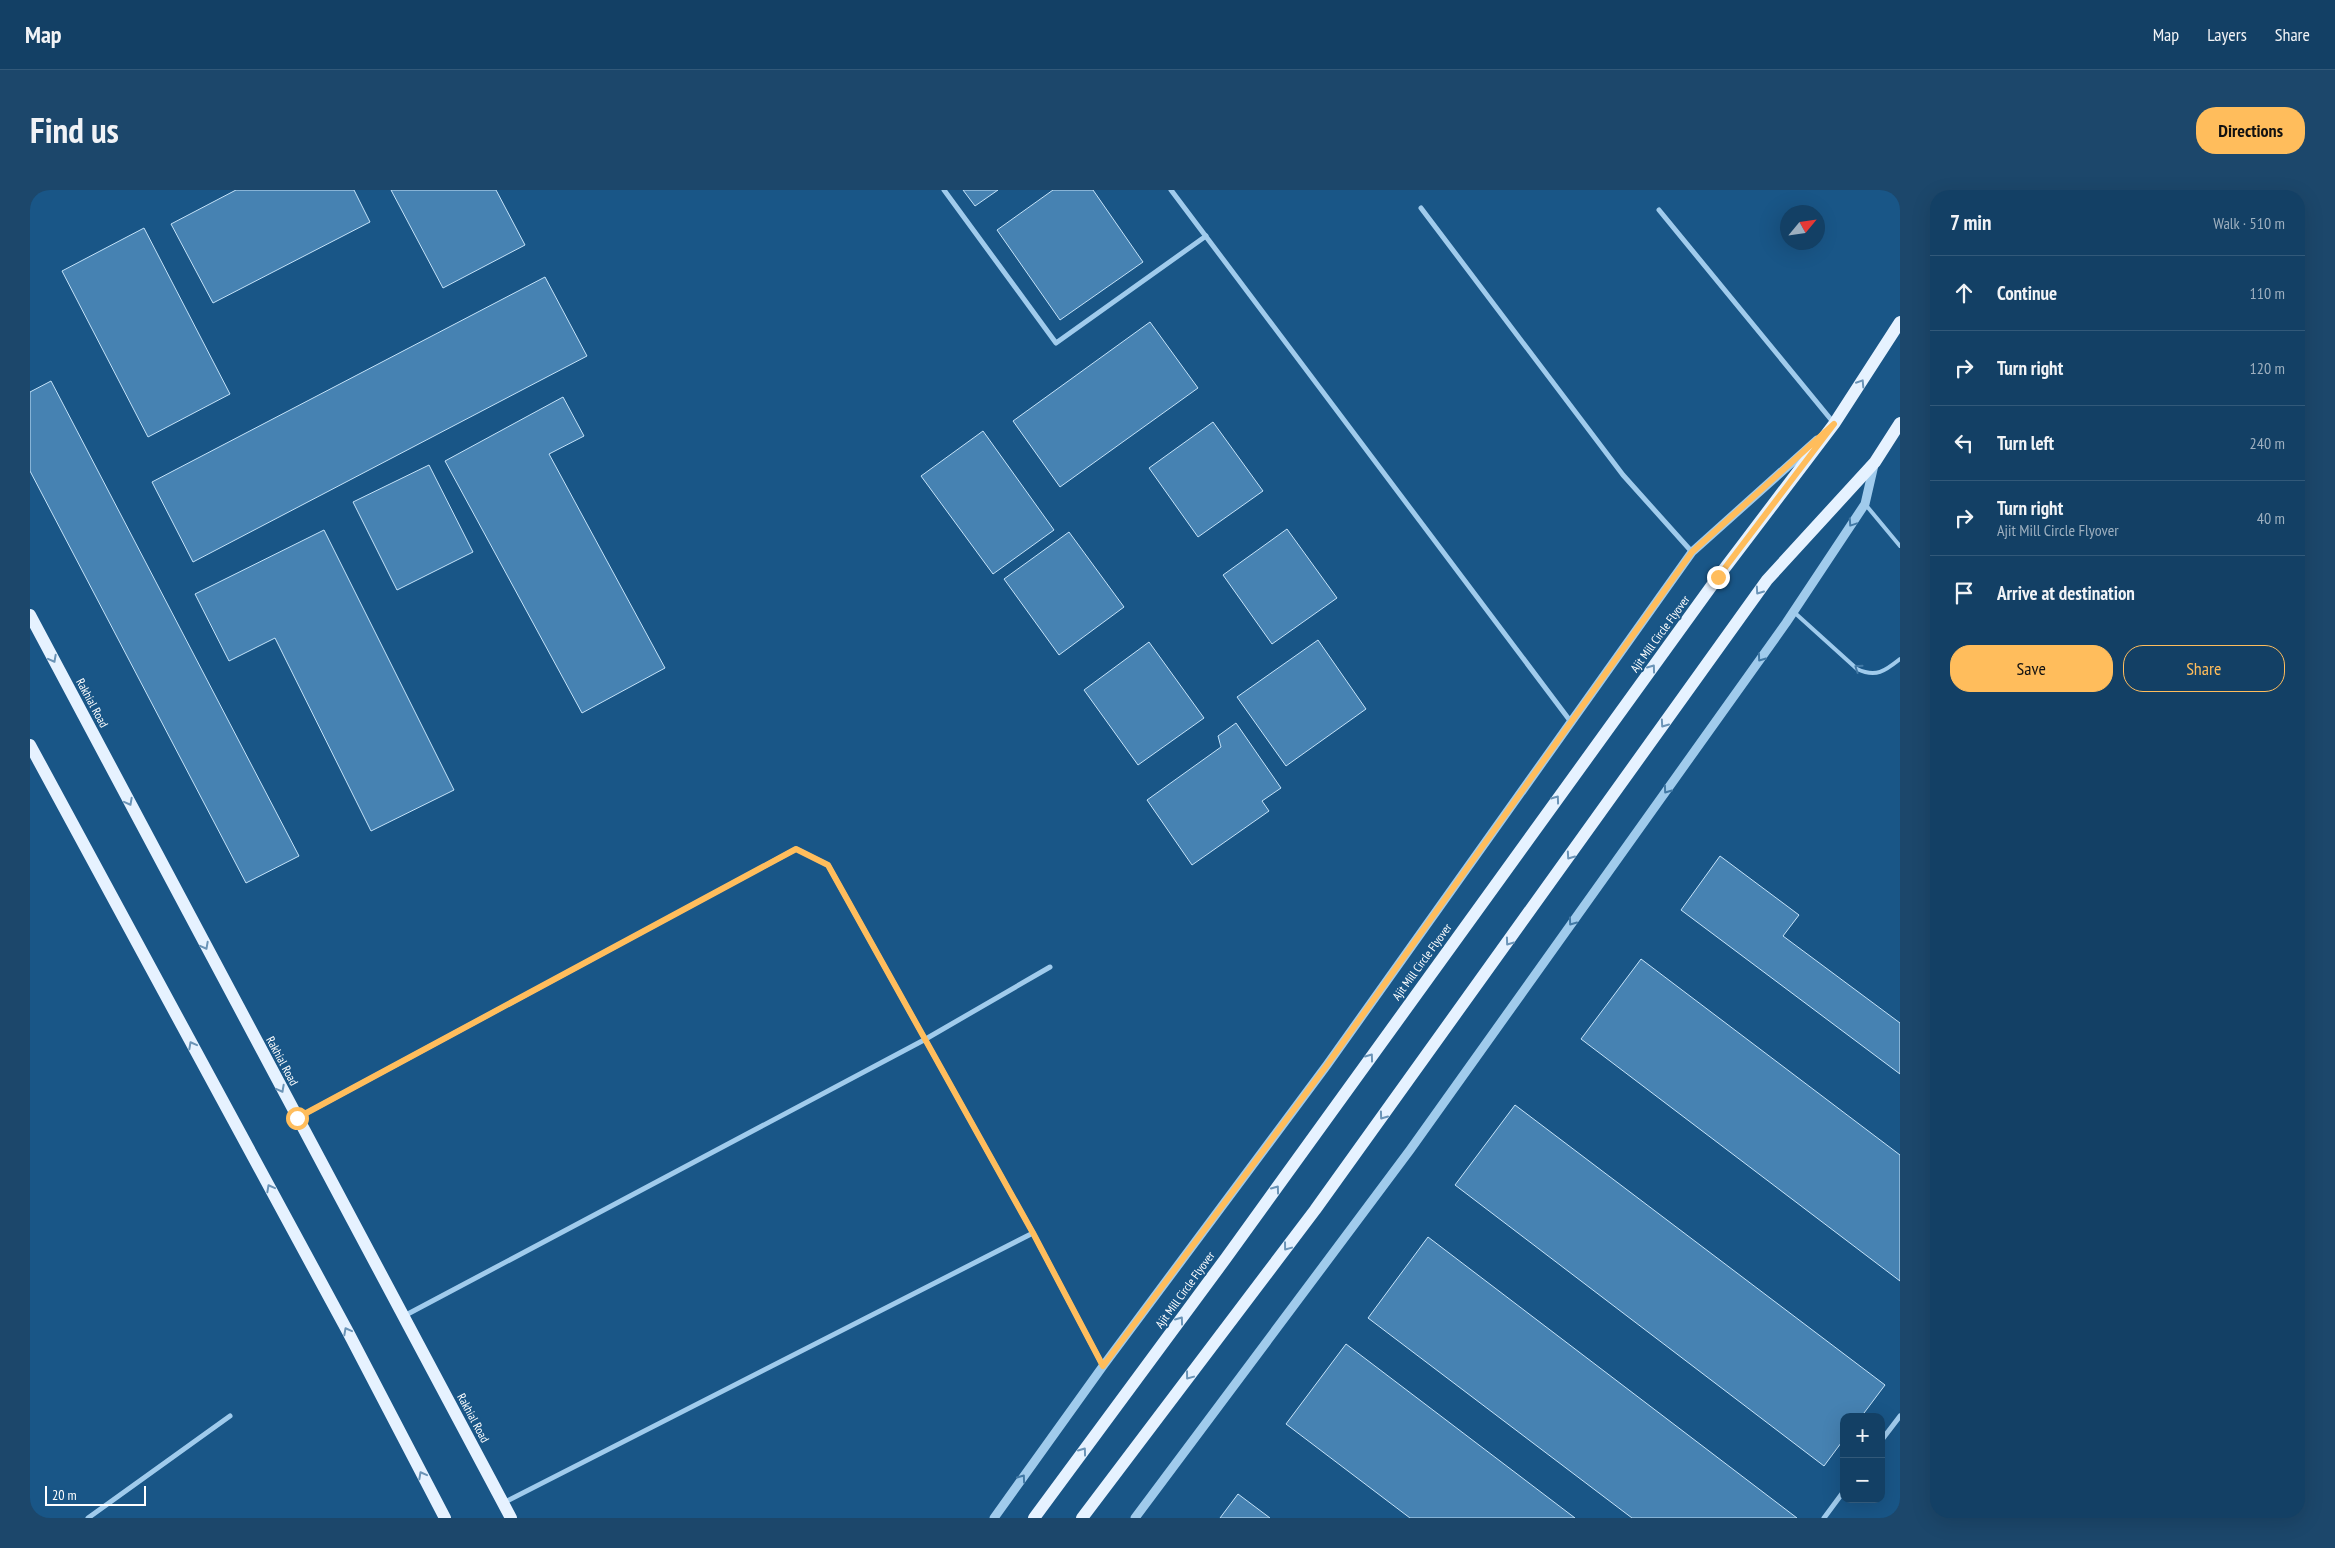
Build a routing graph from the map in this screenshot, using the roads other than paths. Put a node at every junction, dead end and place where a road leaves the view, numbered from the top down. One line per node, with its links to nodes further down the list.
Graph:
1 (944, 190): 5 (street)
2 (1171, 190): 5 (street)
3 (1421, 208): 12 (street)
4 (1659, 210): 8 (street)
5 (1206, 236): 16 (street)
6 (1900, 322): 8 (main road, Ajit Mill Circle Flyover, one-way to 6)
7 (1900, 423): 9 (main road)
8 (1834, 424): 12 (street); 33 (main road, Ajit Mill Circle Flyover, one-way to 8)
9 (1875, 462): 10 (street); 34 (main road, one-way to 34)
10 (1865, 504): 11 (lane); 13 (street, one-way to 13)
11 (1900, 546)
12 (1692, 552): 16 (street)
13 (1793, 611): 15 (lane, one-way to 13); 35 (street, one-way to 35)
14 (30, 616): 20 (main road, Rakhial Road, one-way to 20)
15 (1900, 659)
16 (1572, 722): 23 (street)
17 (30, 745): 30 (main road, one-way to 17)
18 (1050, 967): 19 (street)
19 (924, 1040): 20 (street); 21 (street); 22 (street)
20 (297, 1118): 22 (main road, Rakhial Road)
21 (1033, 1233): 23 (street); 28 (street)
22 (403, 1317): 28 (main road, Rakhial Road)
23 (1103, 1366): 32 (street, one-way to 23)
24 (230, 1416): 29 (street)
25 (1900, 1416): 26 (street)
26 (1885, 1436)
27 (1840, 1496): 36 (street)
28 (503, 1503): 31 (main road, Rakhial Road)
29 (88, 1518)
30 (445, 1518)
31 (511, 1518)
32 (994, 1518)
33 (1034, 1518)
34 (1082, 1518)
35 (1135, 1518)
36 (1824, 1518)

